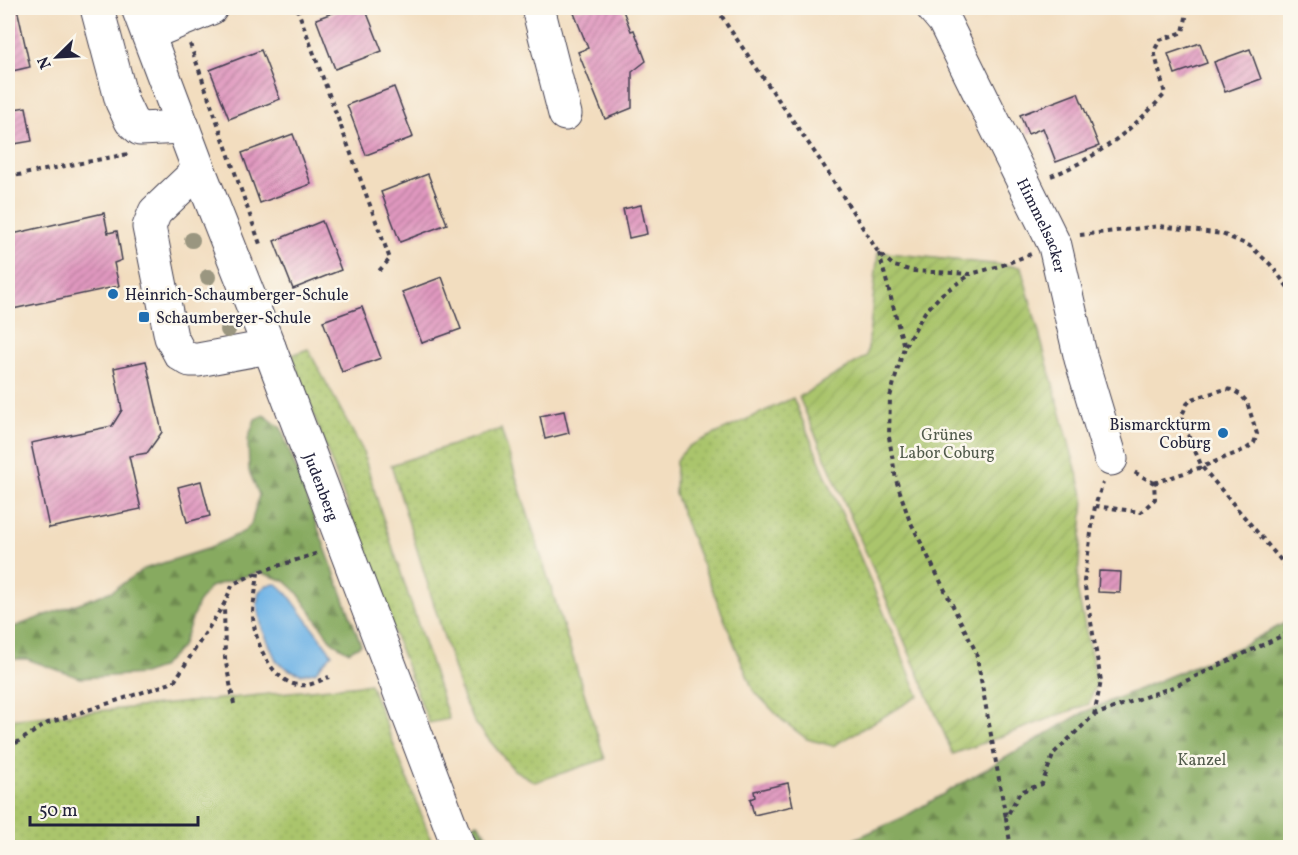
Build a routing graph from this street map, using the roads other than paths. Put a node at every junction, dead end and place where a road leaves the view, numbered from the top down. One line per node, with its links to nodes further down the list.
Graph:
1 (97, 8): 7 (street)
2 (538, 8): 6 (street)
3 (933, 8): 10 (street, Himmelsacker)
4 (197, 14): 5 (street)
5 (143, 21): 7 (street, Judenberg)
6 (565, 114)
7 (183, 128): 8 (street, Judenberg)
8 (199, 170): 9 (street, Judenberg); 9 (street)
9 (269, 347): 11 (street, Judenberg)
10 (1111, 459)
11 (459, 848)

